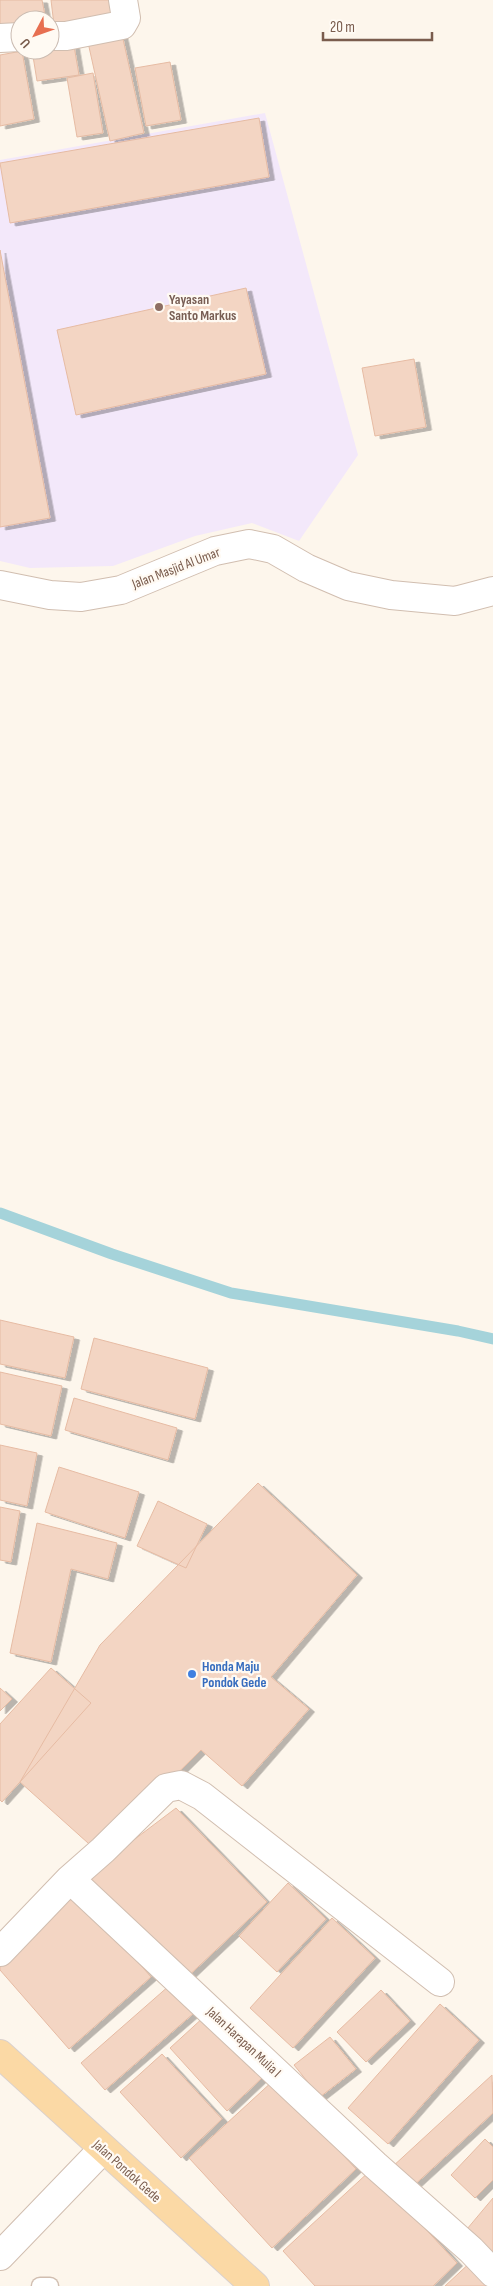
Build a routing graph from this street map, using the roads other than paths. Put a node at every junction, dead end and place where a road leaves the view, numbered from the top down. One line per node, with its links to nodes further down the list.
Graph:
1 (123, 0): 2 (street)
2 (60, 36)
3 (0, 585): 4 (street, Jalan Masjid Al Umar)
4 (493, 591)
5 (70, 1879): 6 (street); 7 (street); 11 (street, Jalan Harapan Mulia I)
6 (0, 1952)
7 (440, 1982)
8 (0, 2054): 9 (main road, Jalan Pondok Gede)
9 (103, 2149): 10 (street); 14 (main road, Jalan Pondok Gede)
10 (0, 2256)
11 (493, 2273)
12 (40, 2286): 13 (lane)
13 (50, 2286)
14 (255, 2286)

